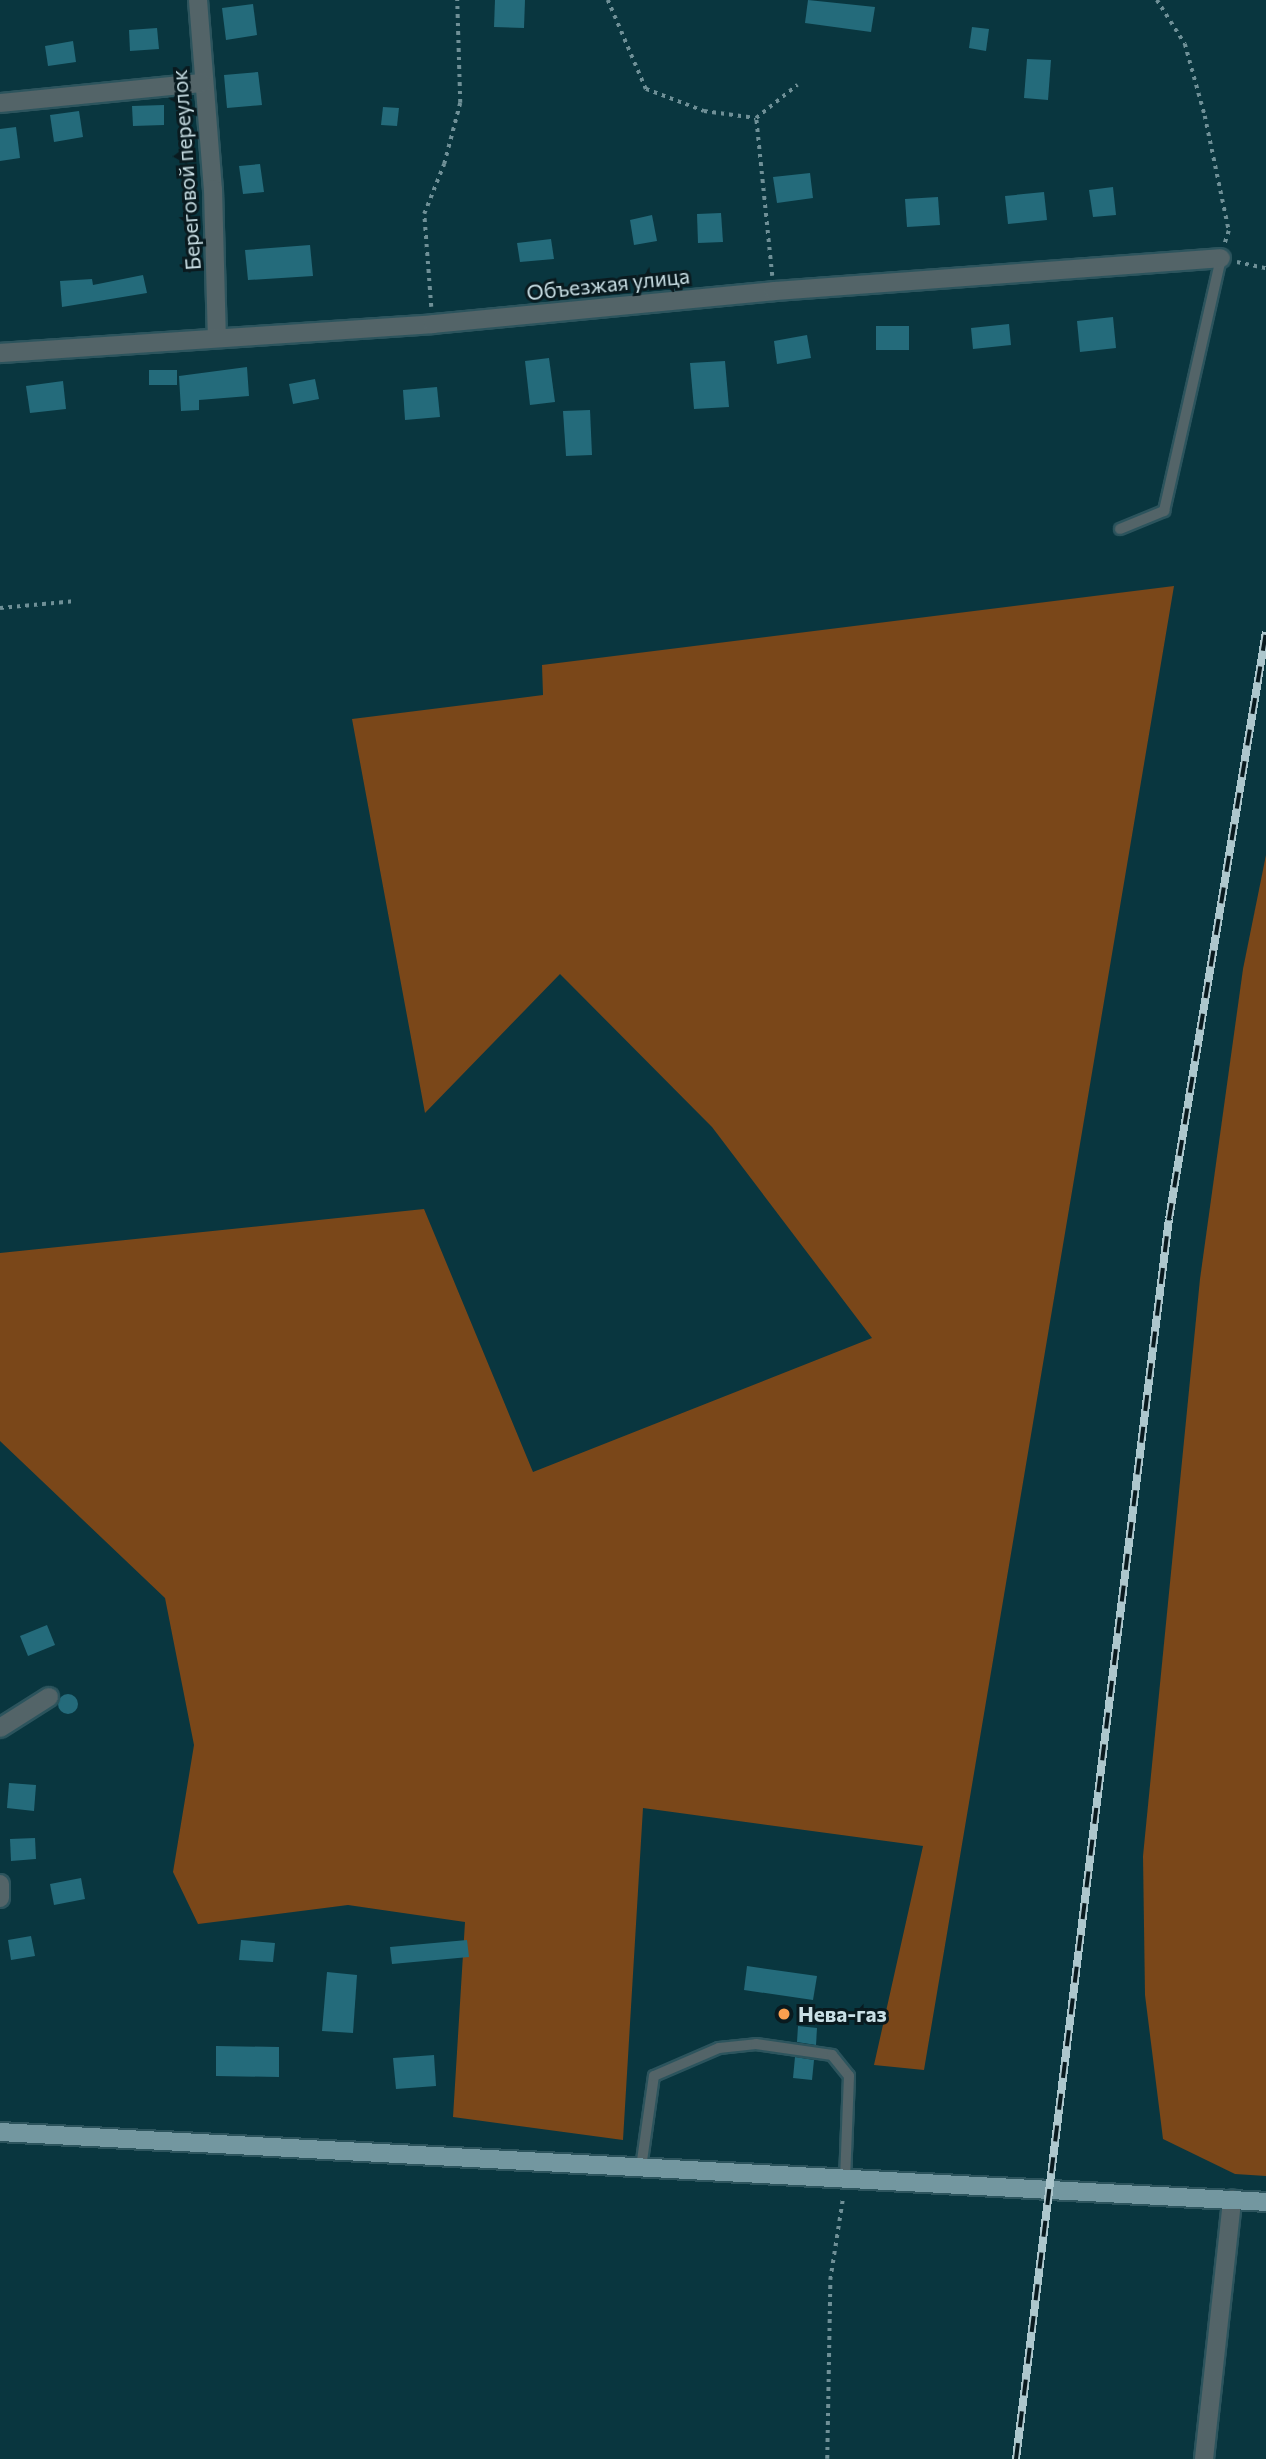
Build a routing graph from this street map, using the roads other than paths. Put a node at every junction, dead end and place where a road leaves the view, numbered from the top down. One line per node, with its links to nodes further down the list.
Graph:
1 (198, 0): 2 (street, Береговой переулок)
2 (202, 83): 3 (street); 5 (street, Береговой переулок)
3 (0, 103)
4 (1221, 258): 5 (street, Объезжая улица); 7 (lane)
5 (217, 337): 6 (street, Объезжая улица)
6 (0, 354)
7 (1120, 530)
8 (49, 1697): 9 (street)
9 (0, 1728)
10 (0, 1884): 11 (street)
11 (0, 1898)
12 (0, 2132): 13 (main road)
13 (641, 2168): 14 (main road); 14 (lane)
14 (845, 2181): 15 (main road)
15 (1232, 2200): 16 (main road); 17 (street)
16 (1266, 2202)
17 (1204, 2459)

